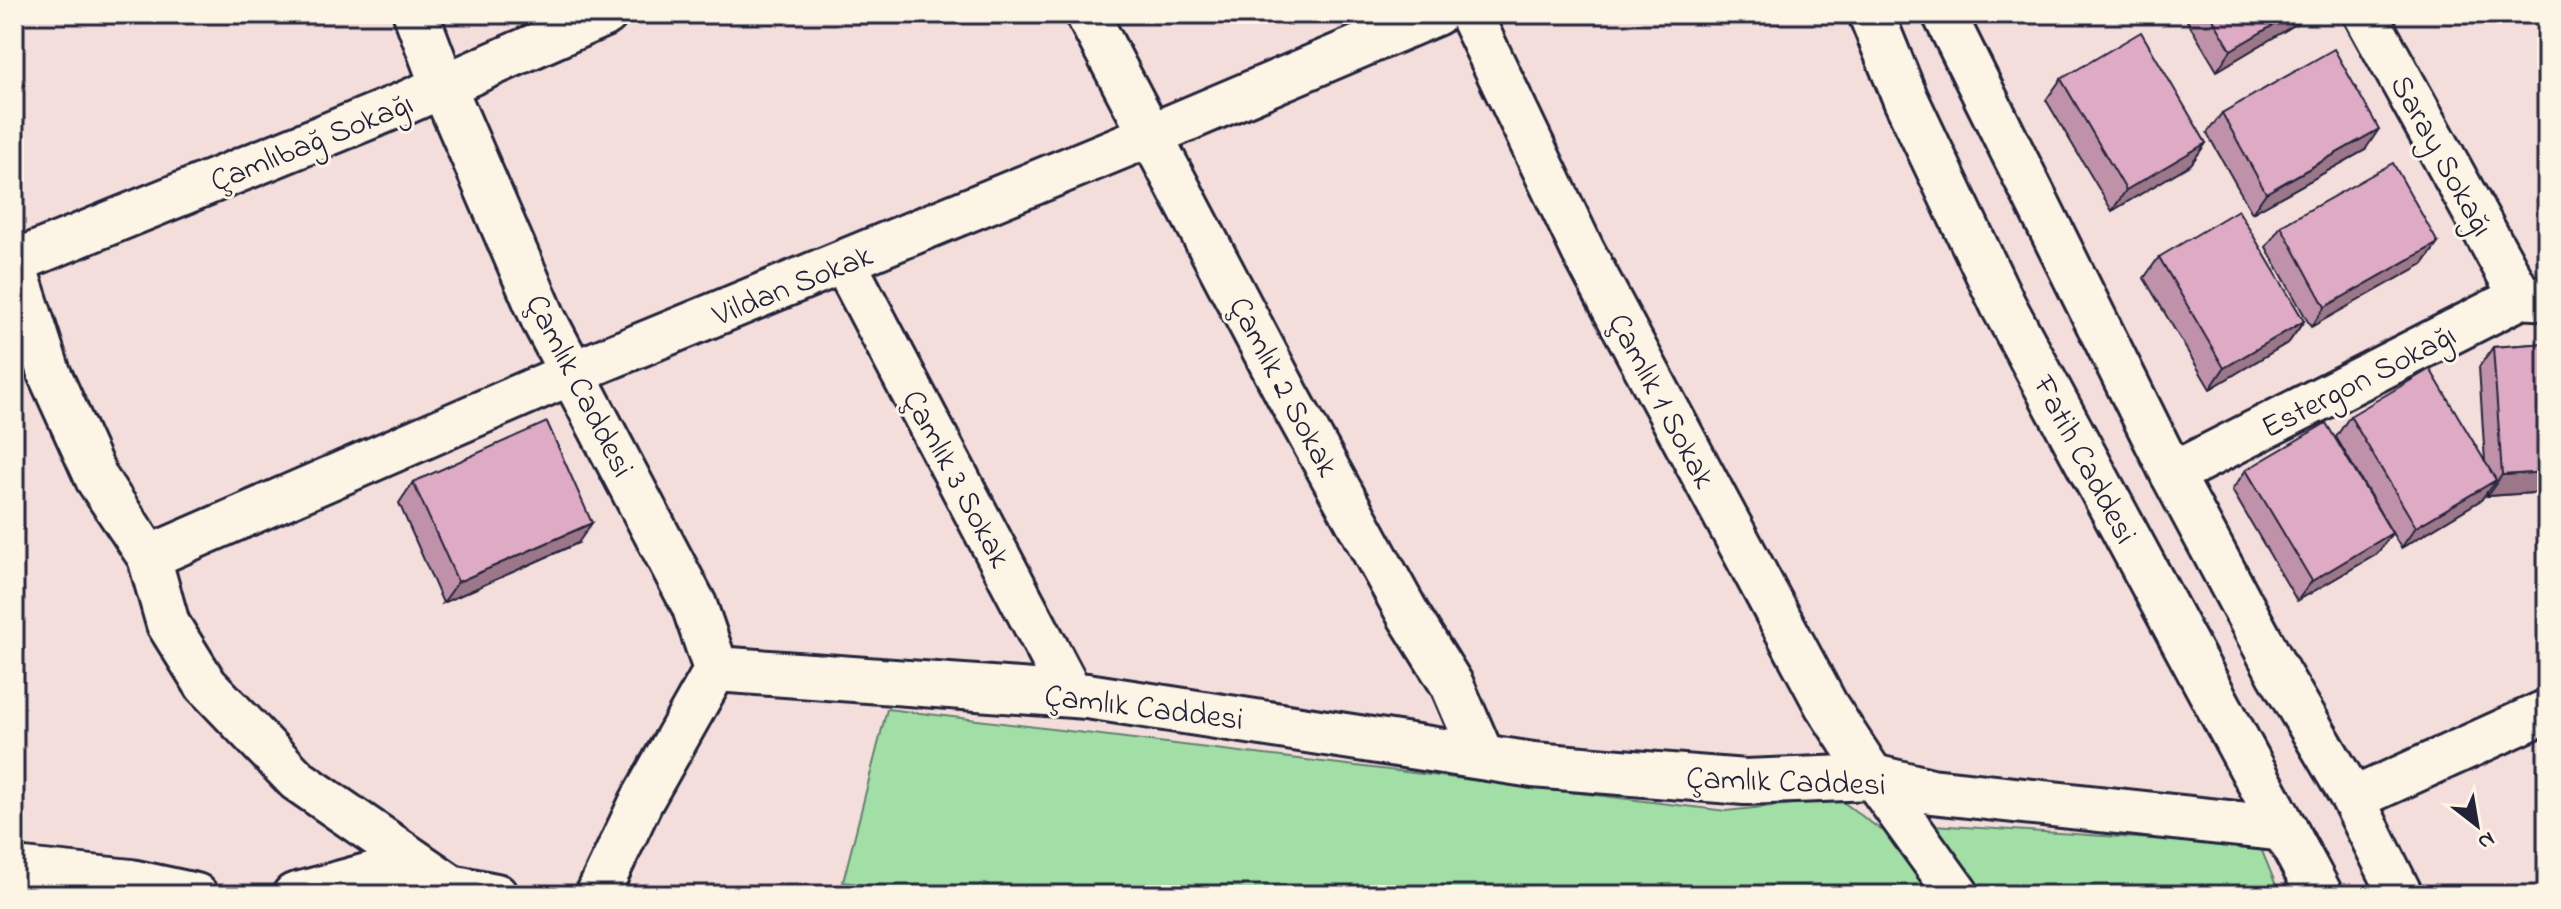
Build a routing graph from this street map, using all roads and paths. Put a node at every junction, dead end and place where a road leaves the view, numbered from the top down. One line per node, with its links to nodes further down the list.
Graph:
1 (416, 14): 9 (street, Çamlık Caddesi)
2 (606, 14): 9 (street, Çamlıbağ Sokağı)
3 (1087, 14): 10 (street, Çamlık 2 Sokak)
4 (1436, 14): 10 (street, Vildan Sokak)
5 (1470, 14): 21 (street, Çamlık 1 Sokak)
6 (1871, 14): 23 (street, Fatih Caddesi)
7 (1944, 14): 15 (street)
8 (2365, 14): 13 (street, Saray Sokağı)
9 (443, 86): 12 (street, Çamlıbağ Sokağı); 14 (street, Çamlık Caddesi)
10 (1151, 135): 11 (street, Vildan Sokak); 20 (street, Çamlık 2 Sokak)
11 (844, 262): 14 (street, Vildan Sokak); 18 (street, Çamlık 3 Sokak)
12 (14, 263): 16 (street)
13 (2534, 298): 15 (street, Estergon Sokağı)
14 (572, 373): 16 (street, Vildan Sokak); 17 (street, Çamlık Caddesi)
15 (2172, 474): 22 (street)
16 (149, 557): 24 (street)
17 (716, 669): 18 (street, Çamlık Caddesi); 30 (street)
18 (1071, 694): 20 (street, Çamlık Caddesi)
19 (2547, 711): 22 (street)
20 (1483, 757): 21 (street, Çamlık Caddesi)
21 (1873, 777): 23 (street, Çamlık Caddesi); 31 (street, Çamlık 1 Sokak)
22 (2353, 799): 33 (street)
23 (2285, 829): 32 (street, Fatih Caddesi)
24 (415, 862): 26 (street); 28 (street)
25 (14, 869): 27 (street)
26 (450, 891): 29 (street)
27 (196, 895)
28 (294, 895)
29 (496, 895)
30 (597, 895)
31 (1958, 895)
32 (2320, 895)
33 (2401, 895)

